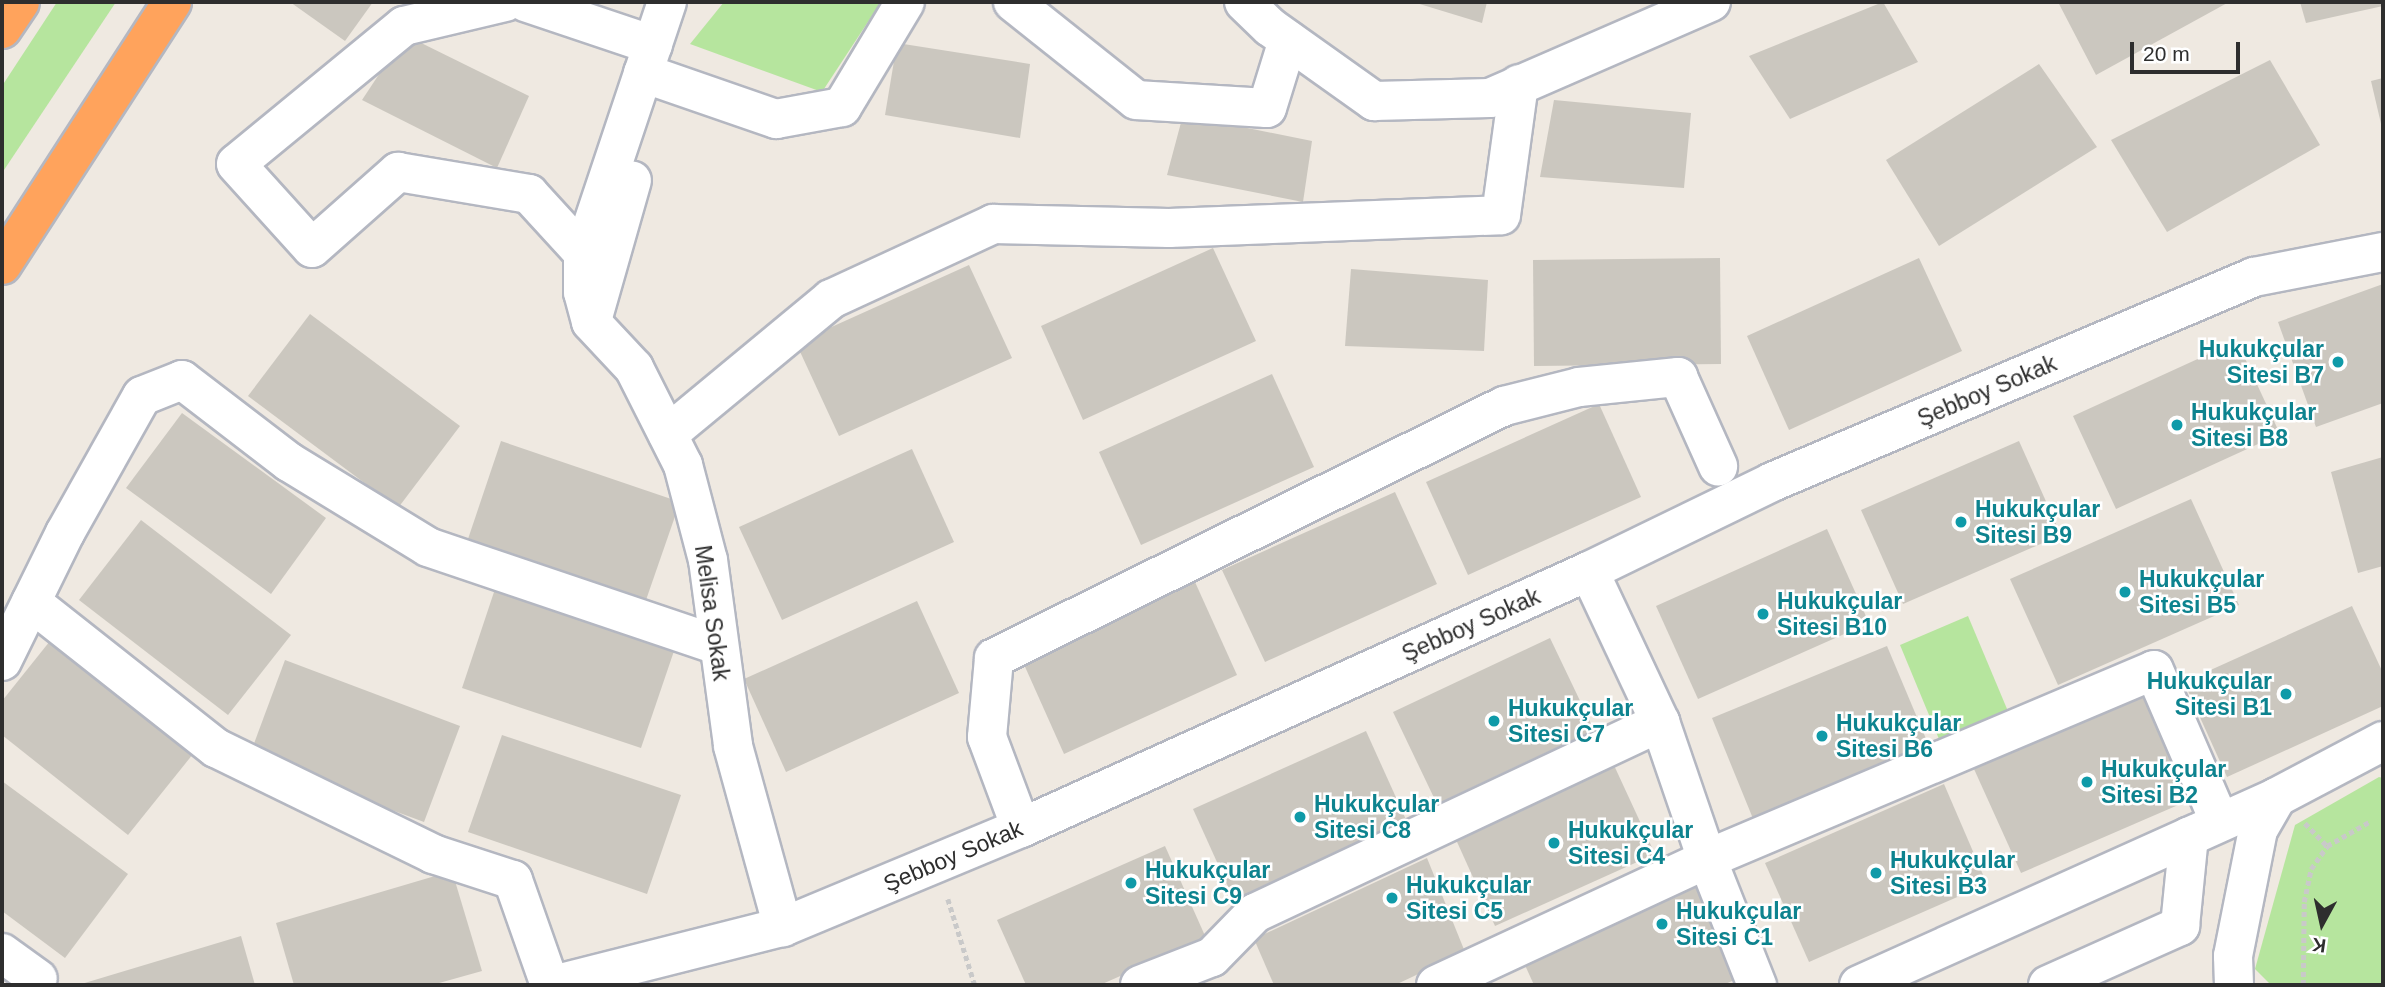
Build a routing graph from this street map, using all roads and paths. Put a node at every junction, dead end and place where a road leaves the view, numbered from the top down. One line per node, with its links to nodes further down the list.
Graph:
1 (20, 2): 10 (highway)
2 (172, 2): 16 (highway)
3 (505, 2): 15 (street)
4 (525, 2): 12 (street)
5 (667, 2): 12 (street)
6 (905, 2): 12 (street)
7 (1013, 2): 11 (street)
8 (1711, 2): 13 (street)
9 (1253, 5): 11 (street)
10 (2, 29)
11 (1288, 40): 13 (street)
12 (654, 66): 15 (street); 17 (street)
13 (1519, 84): 18 (street)
14 (2383, 252): 20 (street, Şebboy Sokak)
15 (583, 254): 17 (street)
16 (2, 265)
17 (591, 322): 18 (street, Melisa Sokak)
18 (667, 434): 22 (street, Melisa Sokak)
19 (1717, 466): 28 (street)
20 (1589, 571): 24 (street); 28 (street, Şebboy Sokak)
21 (31, 602): 22 (street); 23 (street); 35 (street)
22 (715, 644): 32 (street, Melisa Sokak)
23 (2, 661)
24 (1660, 722): 30 (street); 37 (street)
25 (2383, 741): 26 (street)
26 (2277, 797): 29 (street); 42 (street)
27 (2369, 822): 43 (path)
28 (1021, 828): 31 (street, Şebboy Sokak)
29 (2204, 828): 30 (street); 40 (street); 41 (street)
30 (1706, 859): 38 (street); 39 (street)
31 (937, 865): 32 (street, Şebboy Sokak); 36 (path)
32 (783, 927): 35 (street, Şebboy Sokak)
33 (2, 953): 34 (street)
34 (38, 979)
35 (551, 985)
36 (975, 985)
37 (1140, 985)
38 (1436, 985)
39 (1757, 985)
40 (1859, 985)
41 (2048, 985)
42 (2234, 985)
43 (2303, 985)

